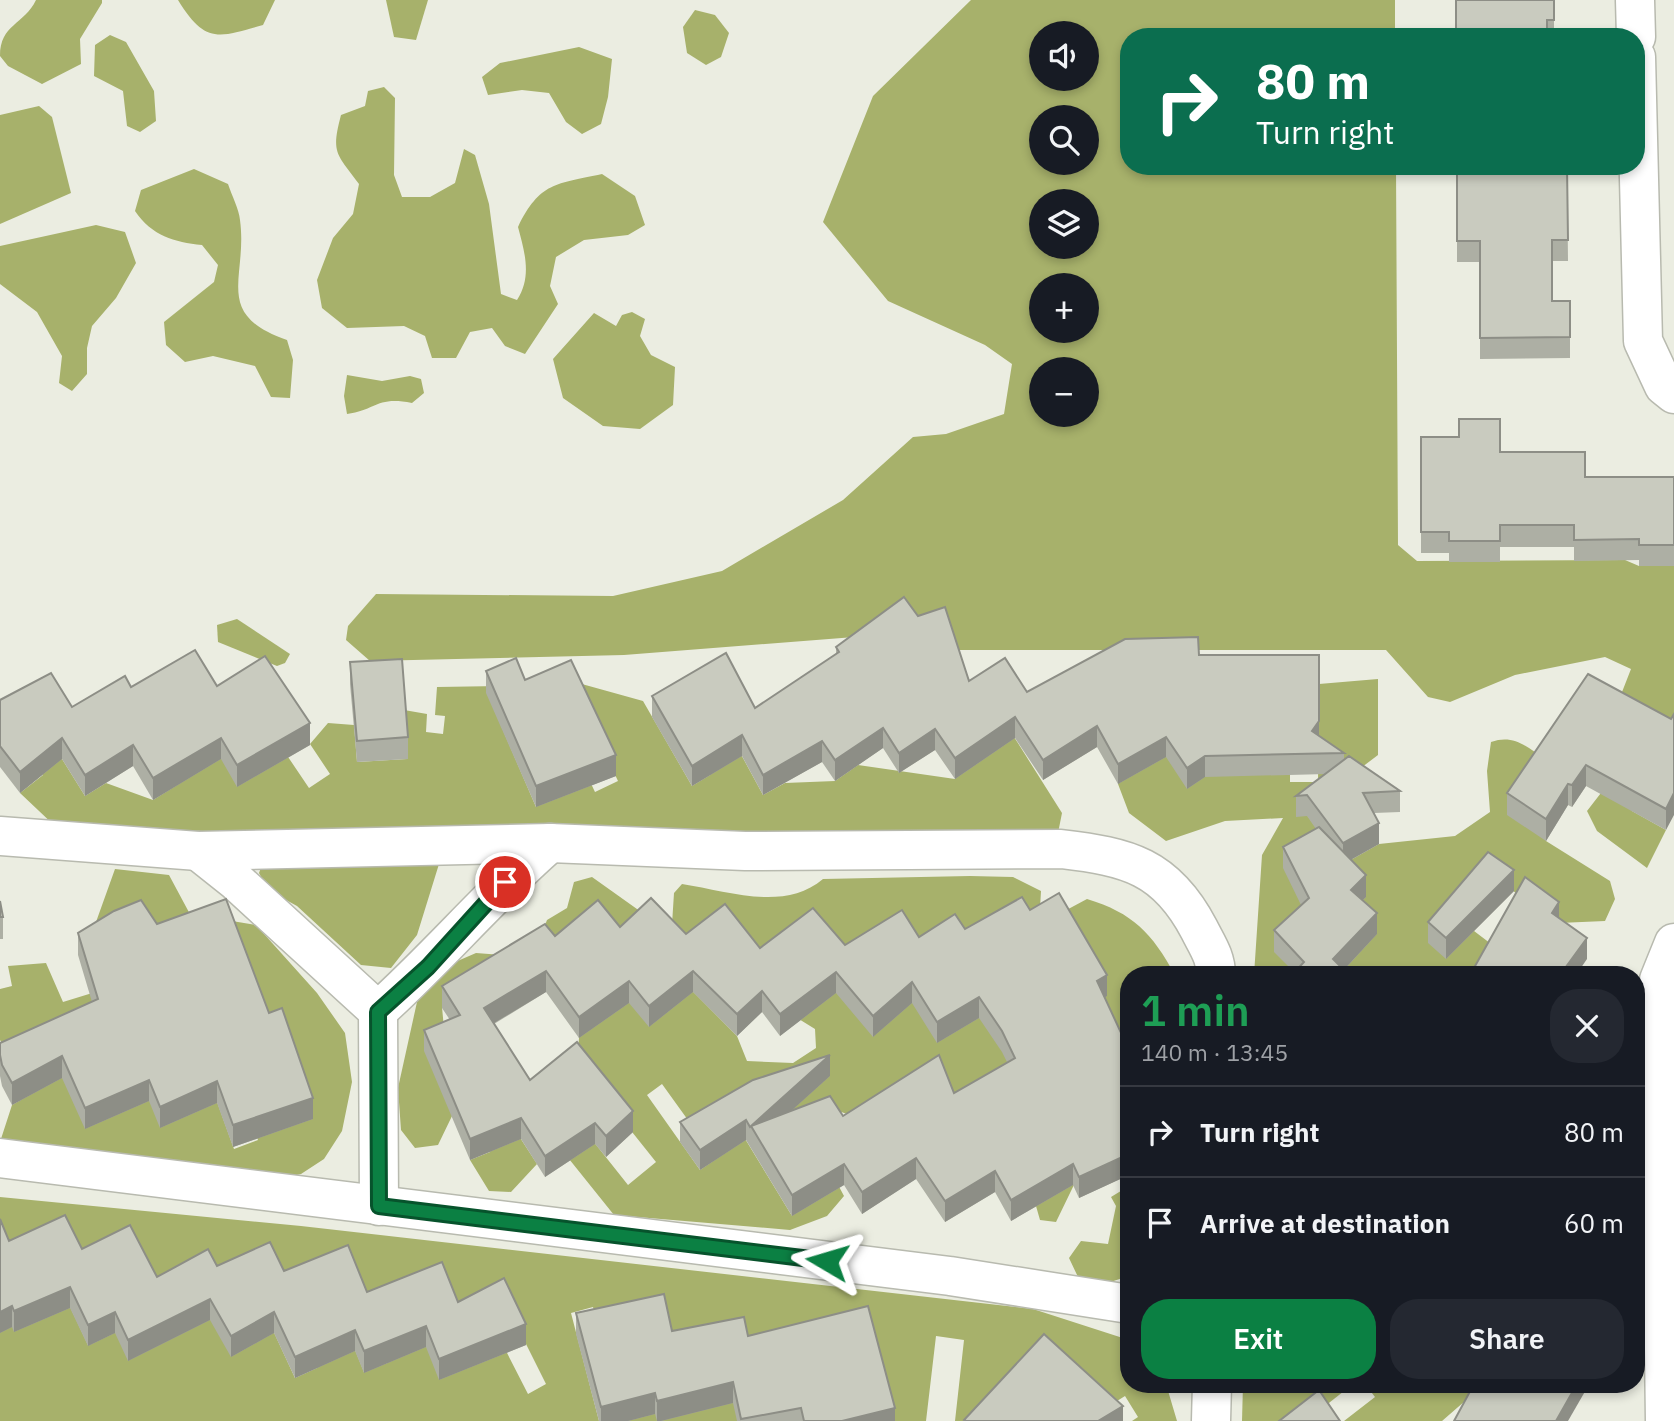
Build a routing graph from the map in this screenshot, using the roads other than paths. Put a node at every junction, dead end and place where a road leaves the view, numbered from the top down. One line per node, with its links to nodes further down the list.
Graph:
1 (1635, 0): 2 (street)
2 (1636, 28)
3 (1639, 175): 4 (street)
4 (1669, 390)
5 (0, 836): 7 (street)
6 (550, 843): 7 (street); 9 (street); 10 (street)
7 (198, 851): 10 (street)
8 (1674, 943): 14 (street)
9 (1216, 966)
10 (378, 1012): 12 (street)
11 (0, 1158): 12 (street)
12 (379, 1206): 13 (street)
13 (1120, 1303)
14 (1669, 1368): 17 (street)
15 (1212, 1393): 16 (street)
16 (1211, 1421)
17 (1665, 1421)

